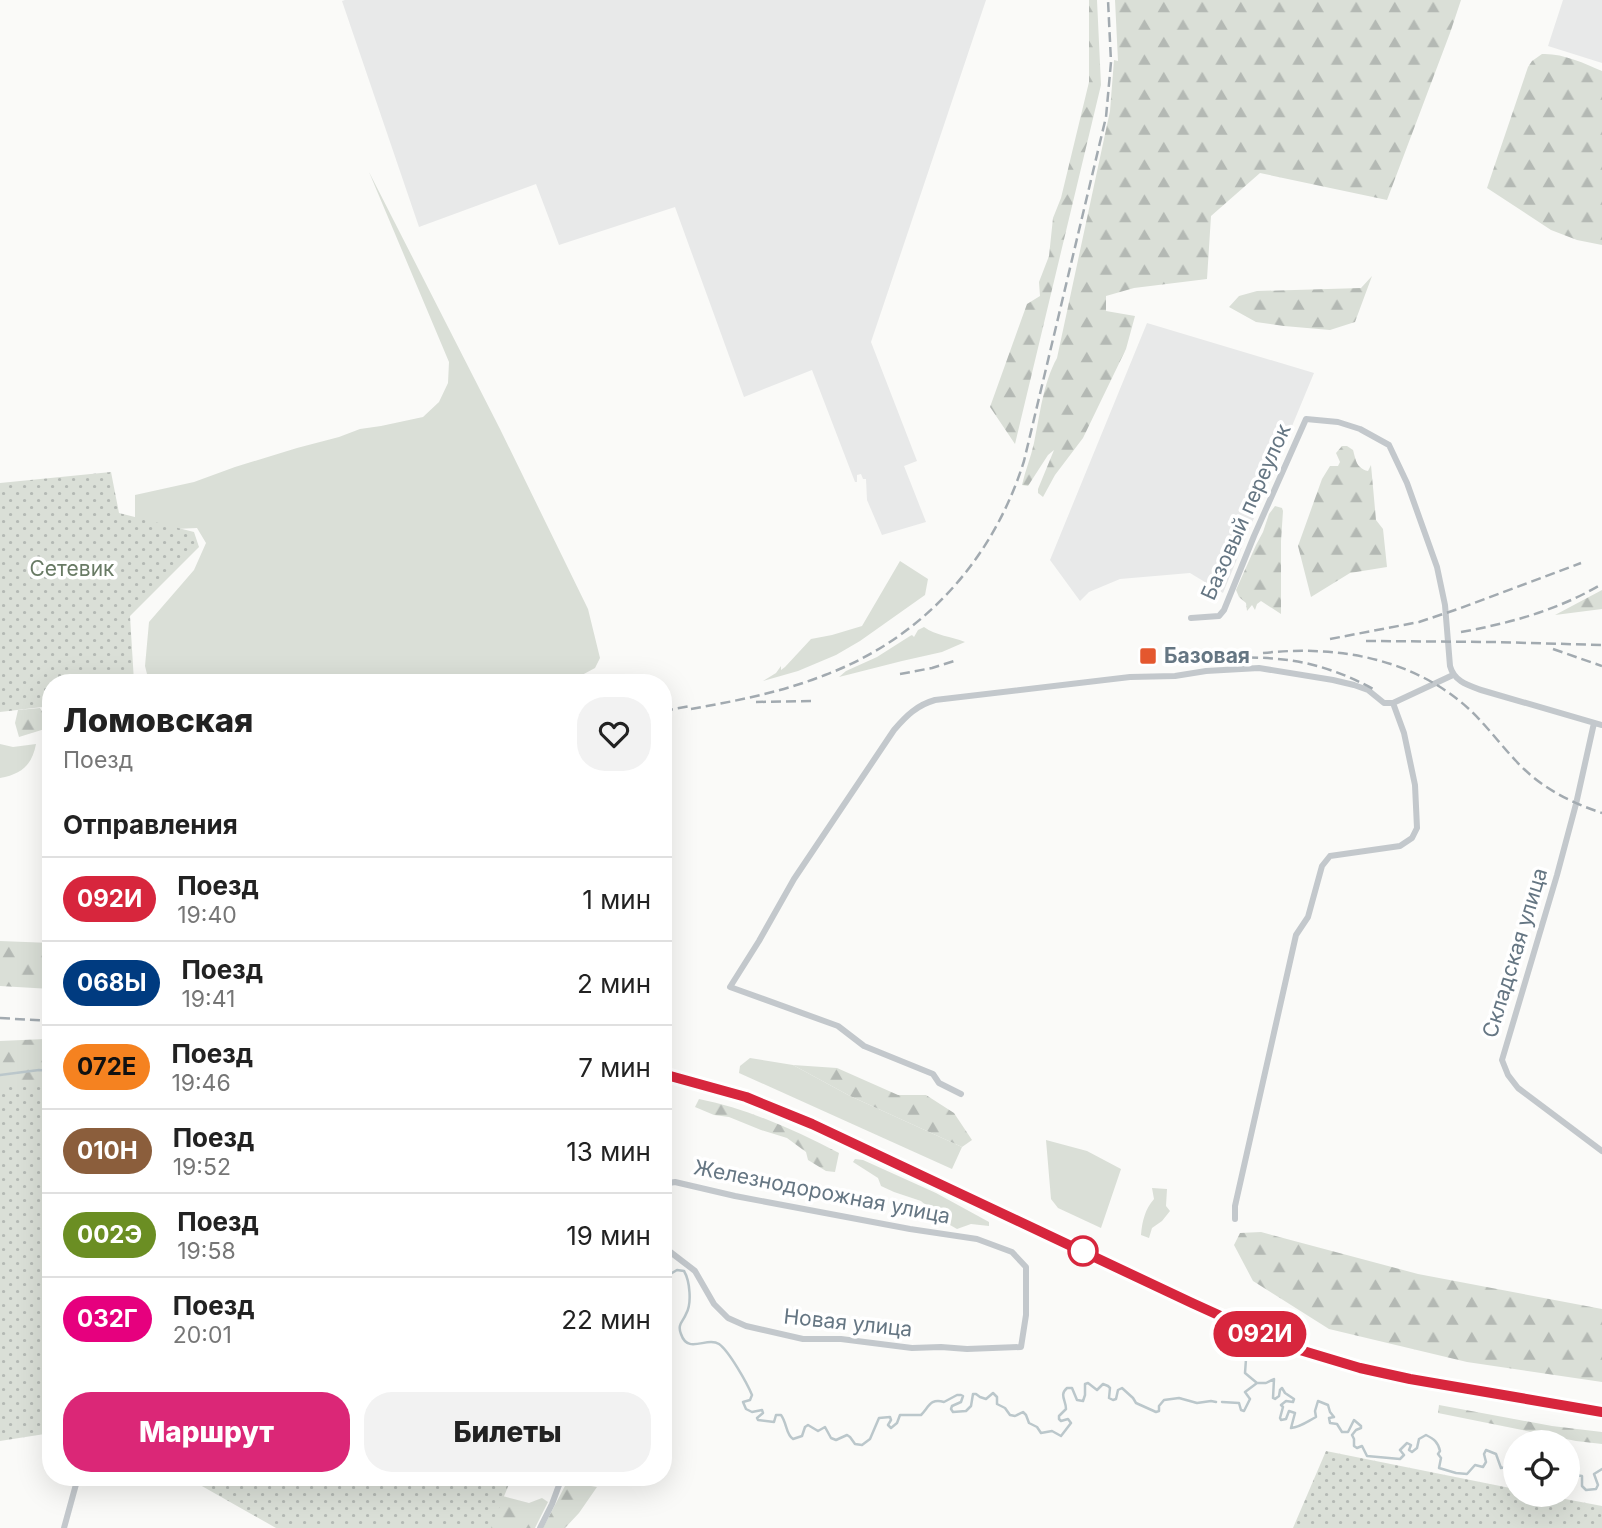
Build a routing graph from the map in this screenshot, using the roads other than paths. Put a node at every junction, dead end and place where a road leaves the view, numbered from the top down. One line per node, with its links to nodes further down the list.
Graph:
1 (1191, 618): 2 (street, Базовый переулок)
2 (1453, 675): 3 (street); 4 (street)
3 (1393, 703): 5 (street); 8 (street)
4 (1598, 724): 6 (street, Складская улица)
5 (961, 1094)
6 (1602, 1151)
7 (672, 1182): 10 (street, Железнодорожная улица)
8 (1235, 1219)
9 (672, 1253): 10 (street, Новая улица)
10 (1021, 1347)
11 (76, 1486): 13 (street)
12 (559, 1486): 14 (street)
13 (64, 1528)
14 (540, 1528)

